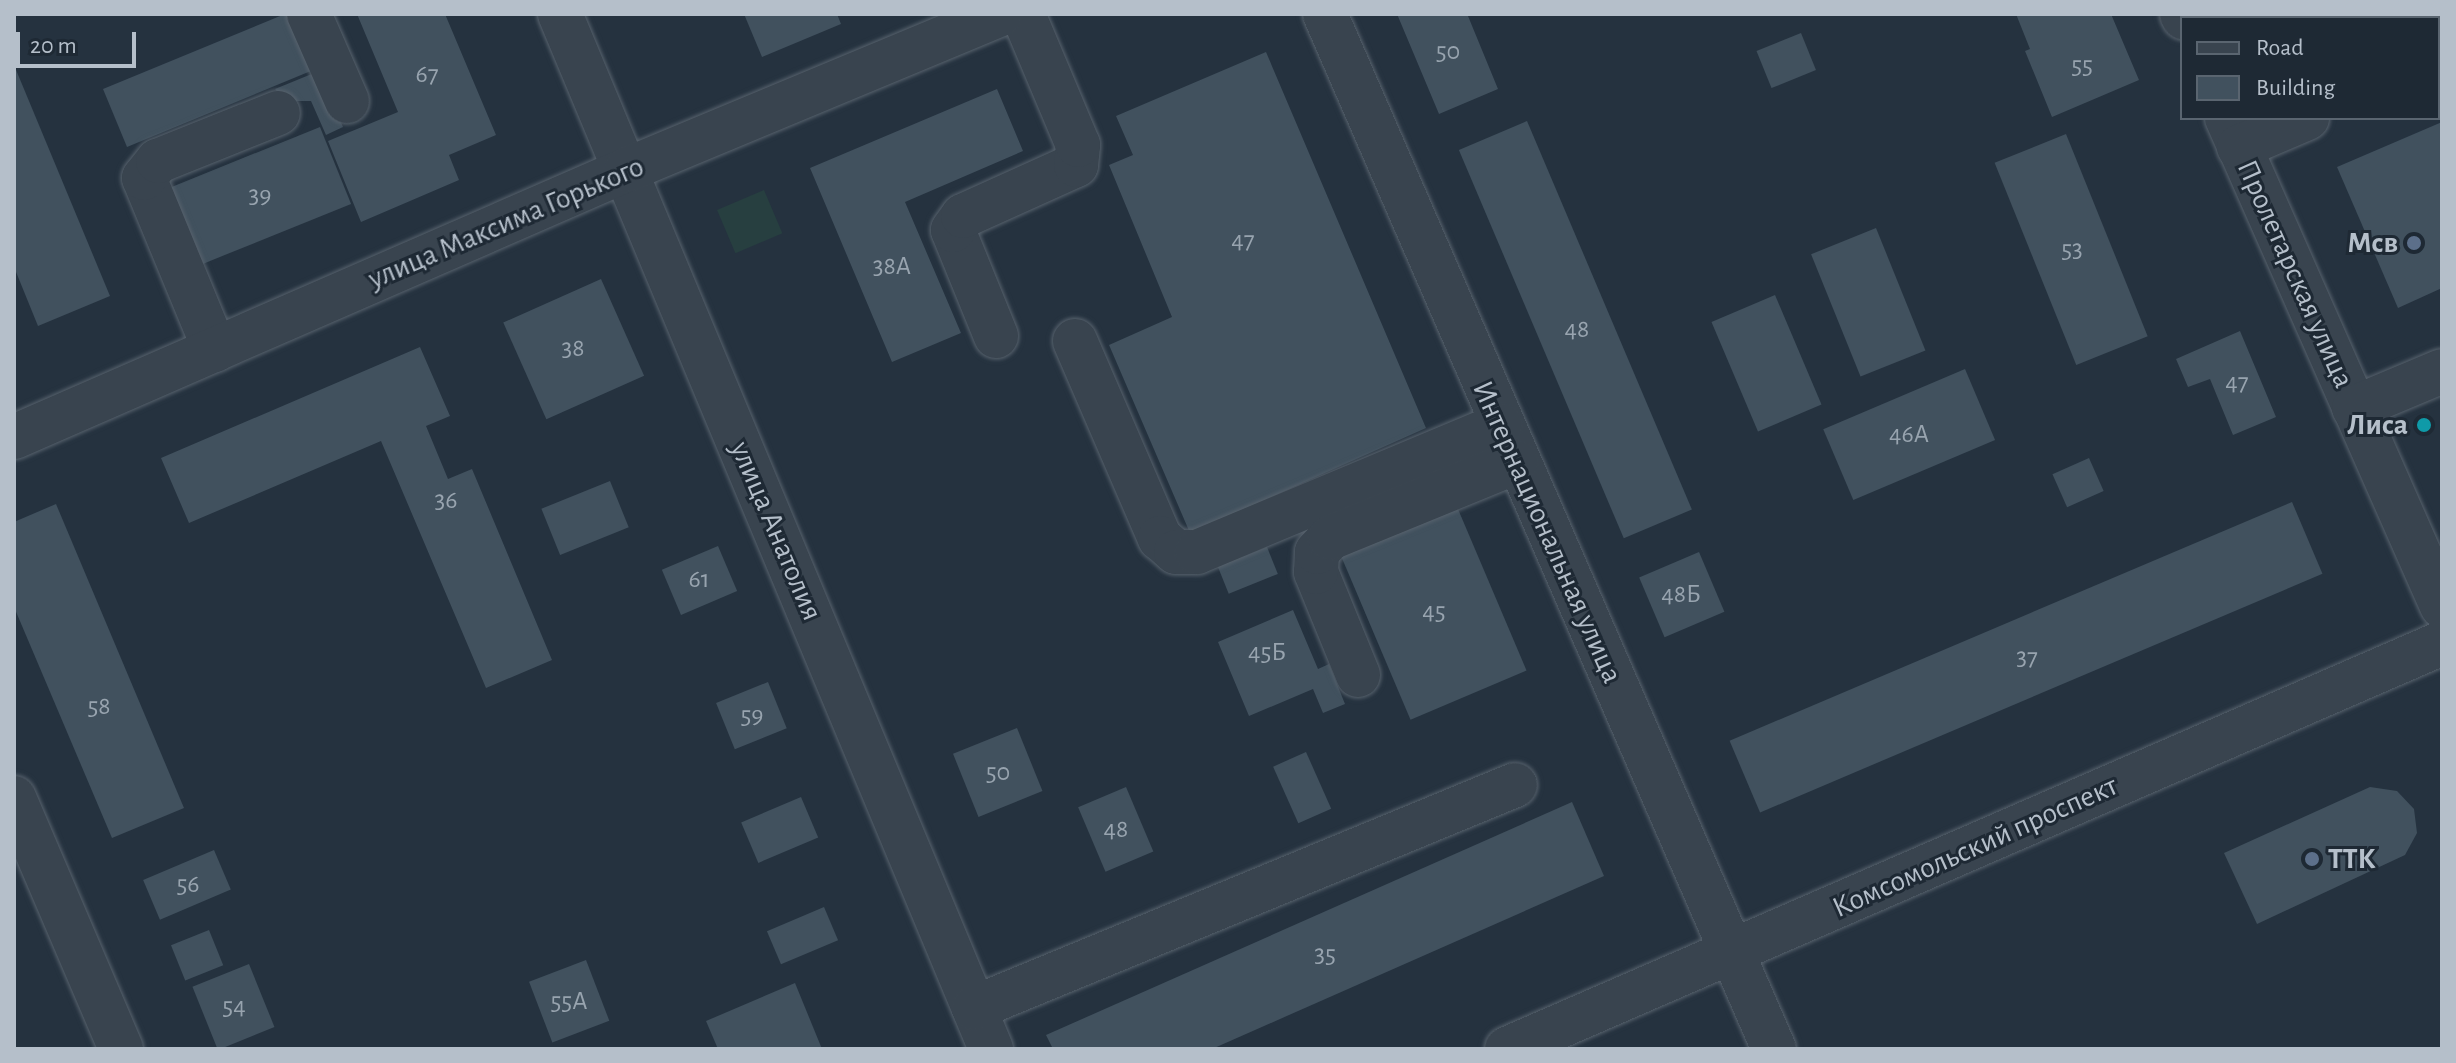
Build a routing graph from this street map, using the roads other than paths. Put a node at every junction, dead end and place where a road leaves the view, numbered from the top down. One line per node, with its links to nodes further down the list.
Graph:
1 (309, 14): 6 (street)
2 (560, 14): 10 (street, улица Анатолия)
3 (1000, 14): 10 (street, улица Максима Горького)
4 (1023, 14): 11 (street)
5 (1325, 14): 17 (street, Интернациональная улица)
6 (347, 101)
7 (278, 113): 13 (street)
8 (2297, 120): 9 (street)
9 (2233, 133): 15 (street, Пролетарская улица)
10 (626, 170): 13 (street, улица Максима Горького); 24 (street, улица Анатолия)
11 (996, 336)
12 (1075, 341): 17 (street)
13 (215, 350): 16 (street, улица Максима Горького)
14 (2442, 371): 15 (street)
15 (2354, 408): 18 (street, Пролетарская улица)
16 (14, 437)
17 (1508, 444): 20 (street); 23 (street, Интернациональная улица)
18 (2442, 606)
19 (2442, 643): 23 (street, Комсомольский проспект)
20 (1358, 675)
21 (1515, 785): 24 (street)
22 (14, 798): 25 (street)
23 (1731, 953): 27 (street, Комсомольский проспект); 28 (street, Интернациональная улица)
24 (974, 1008): 26 (street, улица Анатолия)
25 (121, 1049)
26 (991, 1049)
27 (1507, 1049)
28 (1774, 1049)

